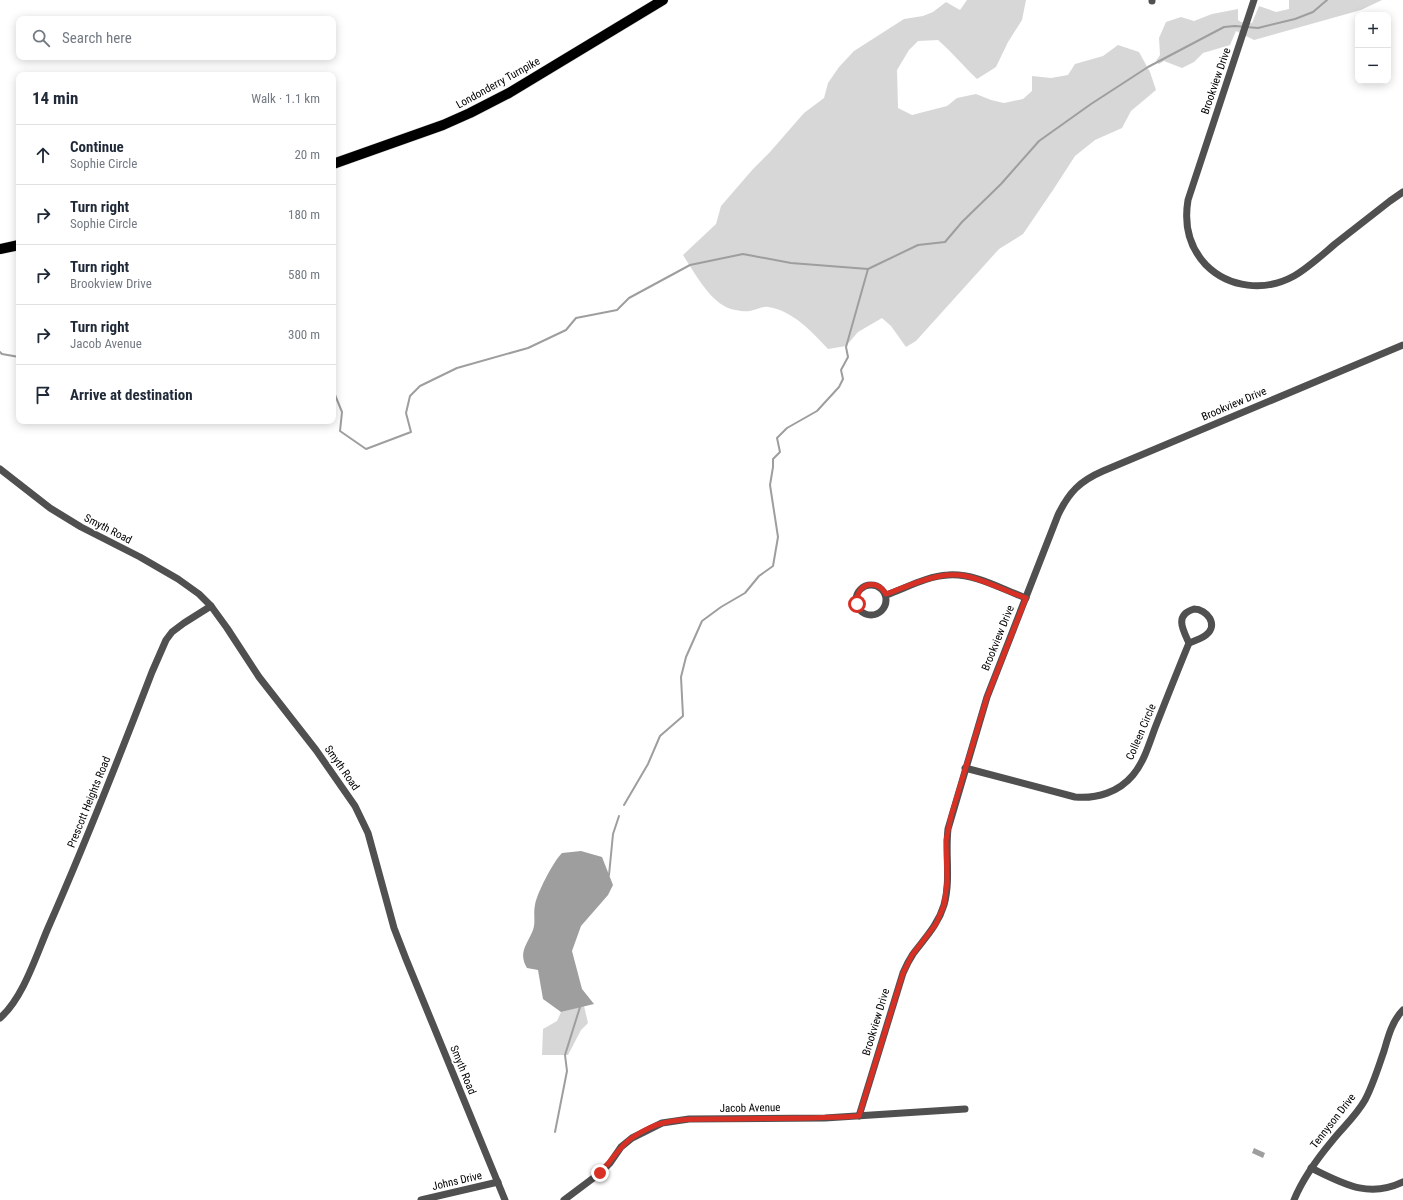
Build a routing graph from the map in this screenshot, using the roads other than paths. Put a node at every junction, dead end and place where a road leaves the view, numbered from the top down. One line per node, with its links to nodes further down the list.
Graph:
1 (664, 0): 3 (main road, Londonderry Turnpike)
2 (1254, 0): 4 (street, Brookview Drive)
3 (336, 163)
4 (1403, 192)
5 (16, 246): 6 (main road)
6 (0, 249)
7 (1403, 345): 10 (street, Brookview Drive)
8 (0, 469): 11 (street, Smyth Road)
9 (886, 594): 9 (street); 10 (street)
10 (1026, 598): 13 (street, Brookview Drive)
11 (210, 606): 15 (street, Prescott Heights Road); 19 (street, Smyth Road)
12 (1188, 643): 12 (street); 13 (street, Colleen Circle)
13 (965, 768): 17 (street, Brookview Drive)
14 (1403, 1010): 18 (street, Tennyson Drive)
15 (0, 1018)
16 (965, 1110): 17 (street, Jacob Avenue)
17 (859, 1116): 23 (street, Jacob Avenue)
18 (1311, 1168): 20 (street); 24 (street, Tennyson Drive)
19 (498, 1182): 21 (street, Johns Drive); 22 (street, Smyth Road)
20 (1403, 1182)
21 (421, 1200)
22 (505, 1200)
23 (564, 1200)
24 (1294, 1200)

